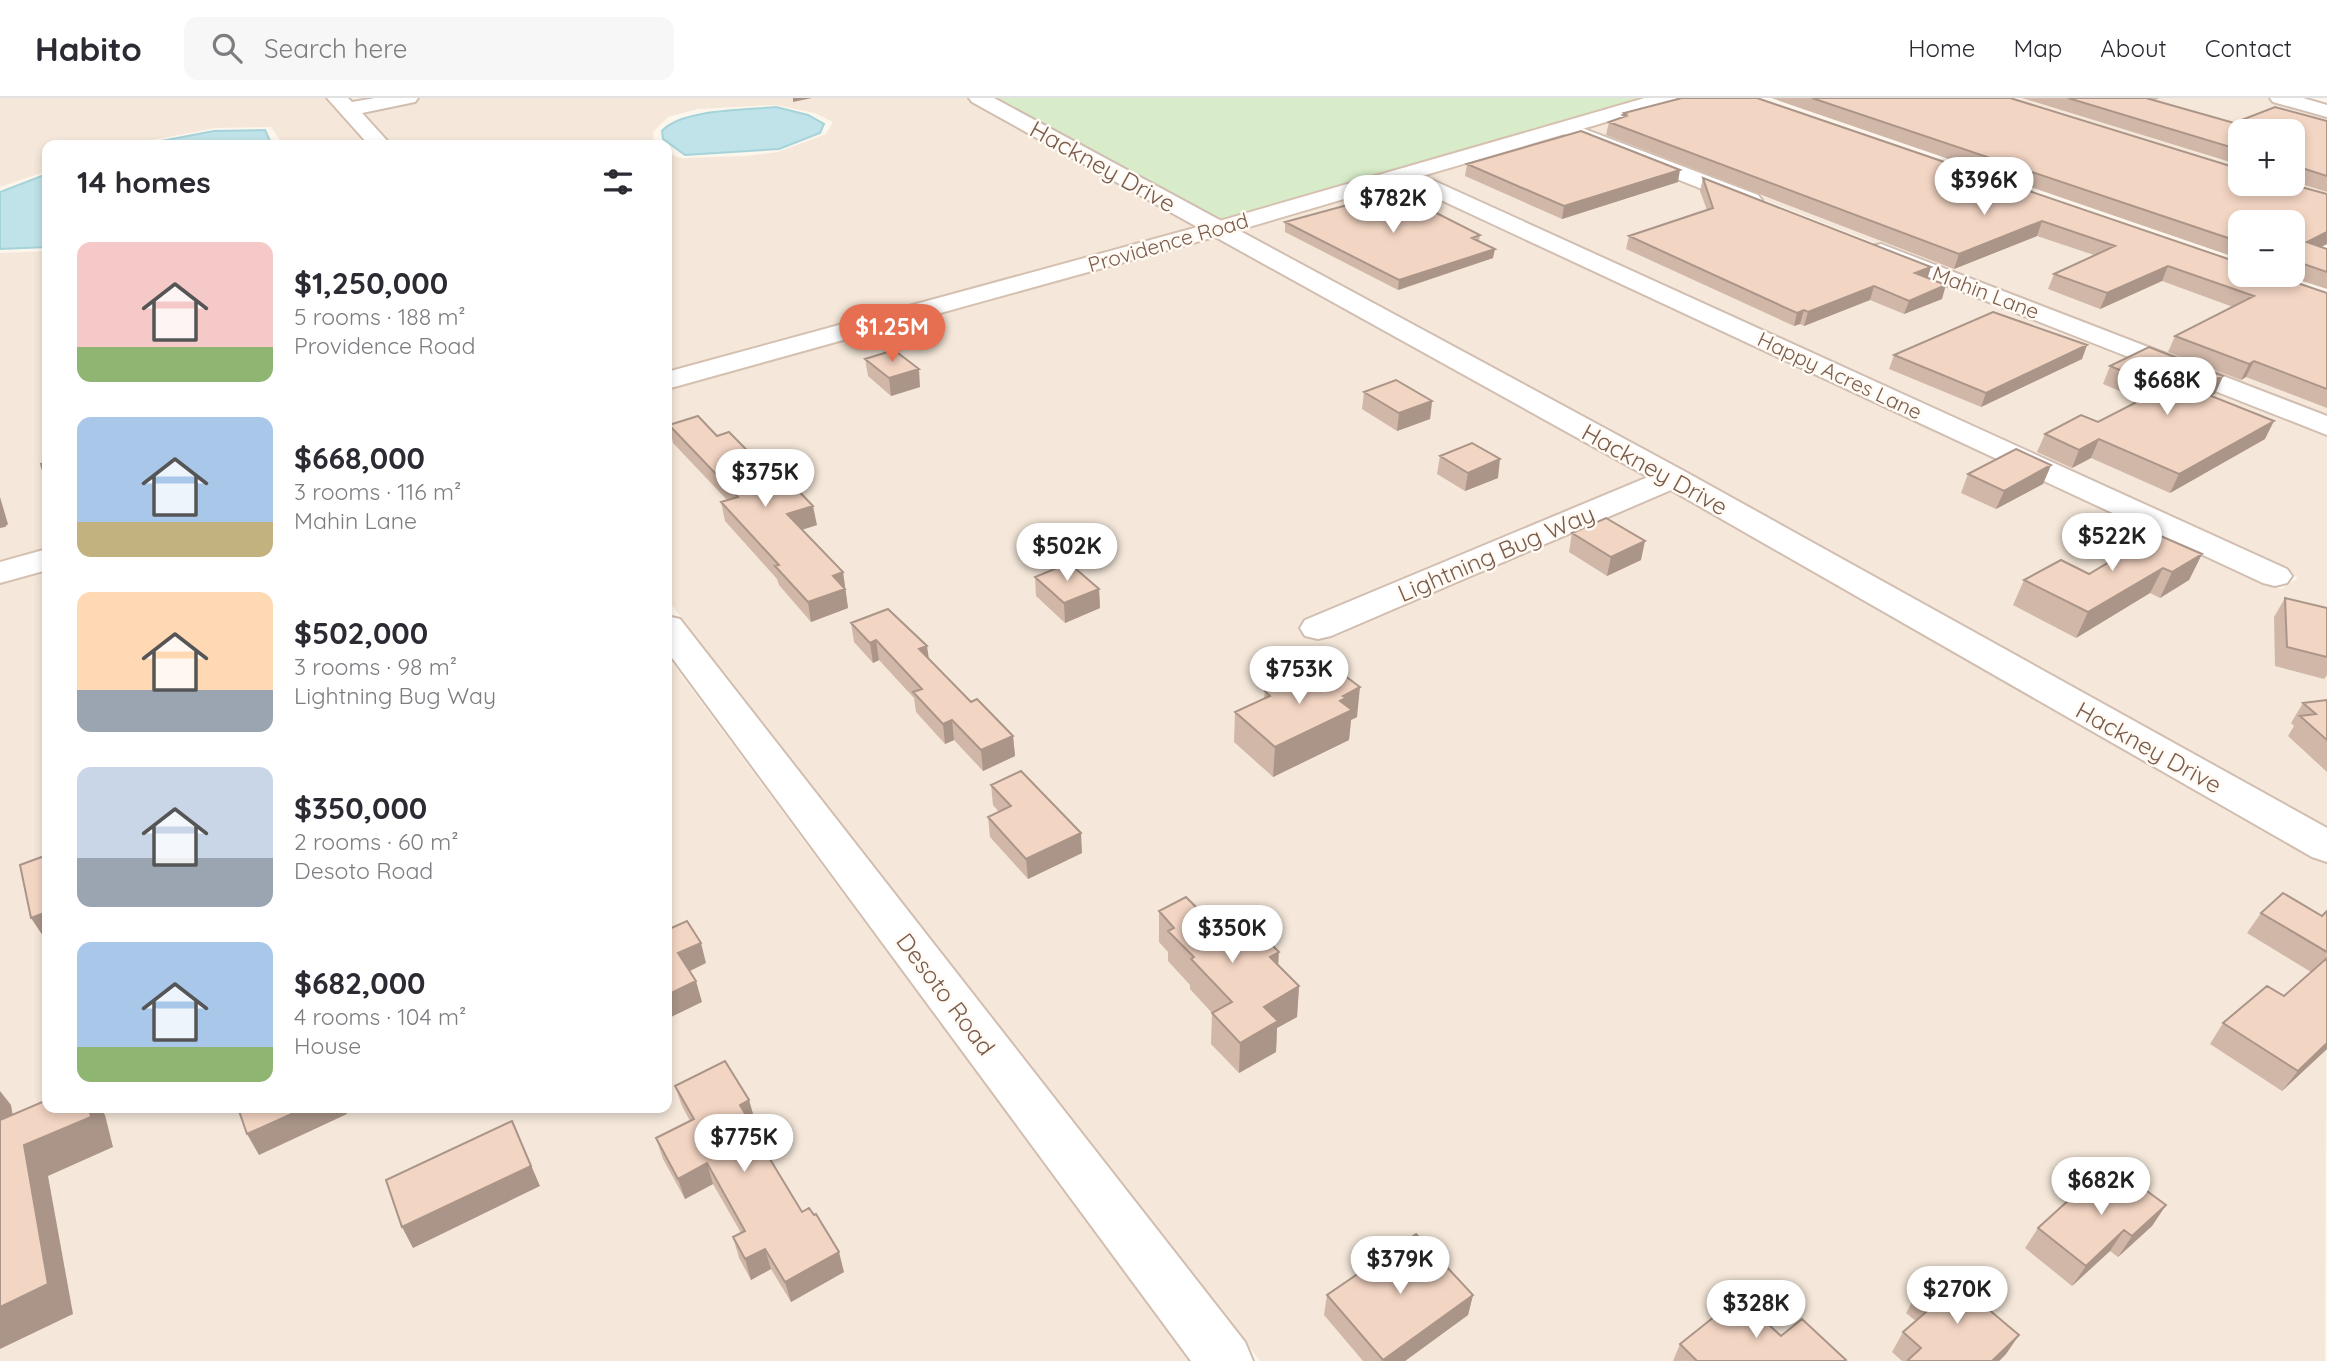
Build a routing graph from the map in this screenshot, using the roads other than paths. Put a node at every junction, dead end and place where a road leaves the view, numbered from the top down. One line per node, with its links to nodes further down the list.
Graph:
1 (408, 98): 5 (street)
2 (979, 98): 11 (street, Hackney Drive)
3 (1667, 98): 7 (street, Providence Road)
4 (2280, 98): 6 (street)
5 (342, 104): 8 (street)
6 (2327, 111)
7 (1566, 128): 9 (street, Providence Road); 10 (street)
8 (375, 140)
9 (1406, 175): 11 (street, Providence Road); 18 (street, Happy Acres Lane)
10 (1773, 208)
11 (1217, 229): 13 (street, Providence Road); 15 (street, Hackney Drive)
12 (1863, 244): 14 (street, Mahin Lane)
13 (672, 380)
14 (2327, 426)
15 (1673, 478): 19 (street, Lightning Bug Way); 21 (street, Hackney Drive)
16 (42, 560): 17 (street)
17 (0, 573)
18 (2275, 576)
19 (1318, 628)
20 (672, 634): 22 (street, Desoto Road)
21 (2327, 847)
22 (1225, 1361)

